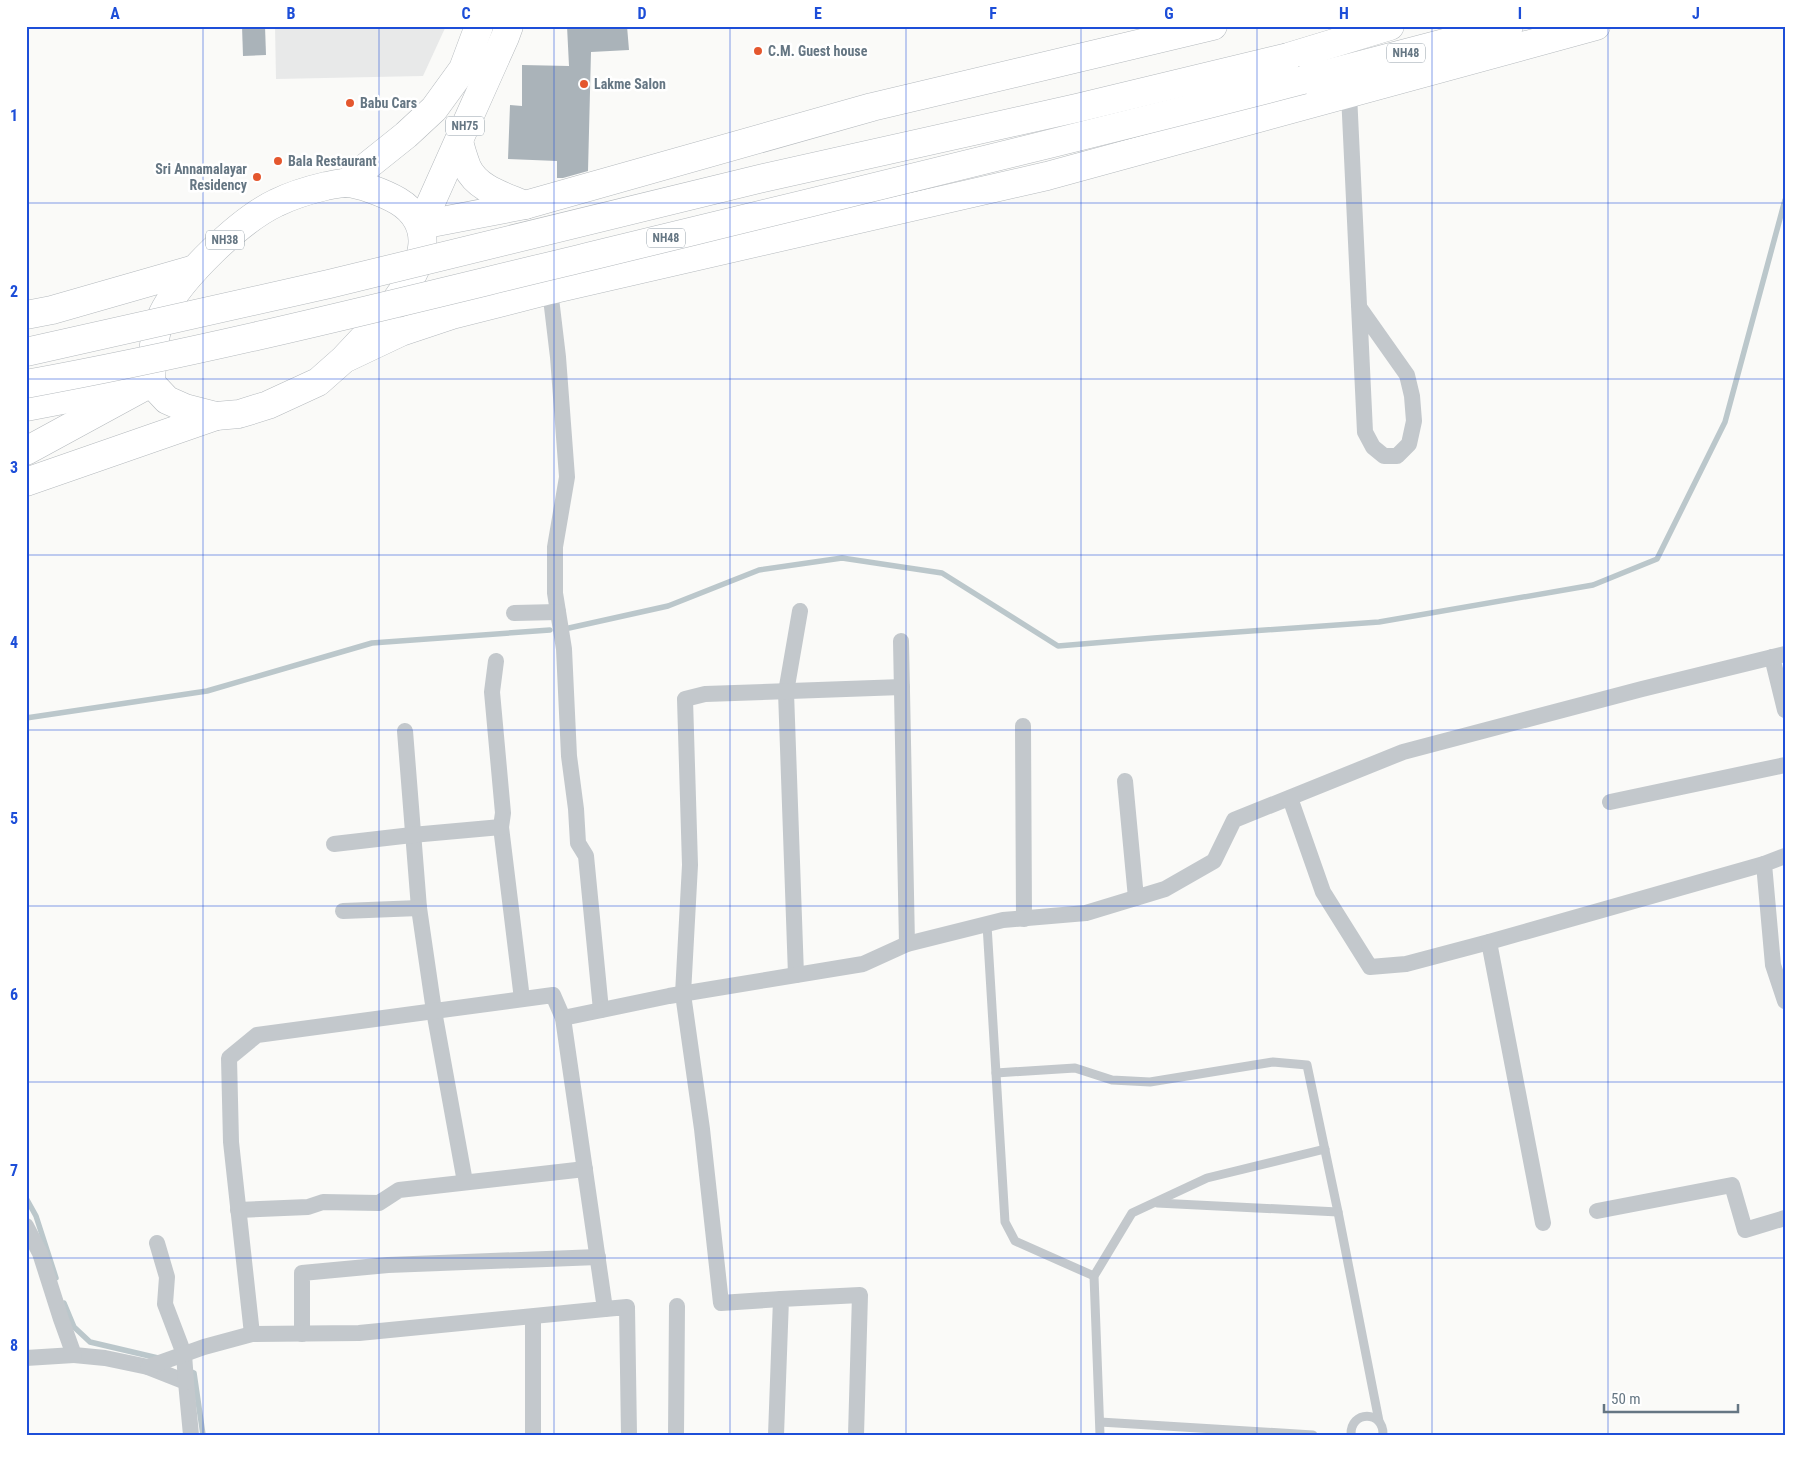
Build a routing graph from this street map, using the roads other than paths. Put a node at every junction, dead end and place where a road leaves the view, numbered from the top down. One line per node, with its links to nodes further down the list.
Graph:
1 (479, 26): 9 (highway, NH75)
2 (508, 26): 8 (highway, NH75)
3 (1213, 26): 10 (highway)
4 (1390, 26): 16 (highway, NH48, bridge)
5 (1509, 26): 19 (highway, NH48, bridge)
6 (1596, 26): 7 (highway)
7 (1349, 94): 13 (highway); 14 (street)
8 (458, 141): 10 (highway); 11 (highway, NH75)
9 (346, 183): 11 (highway, NH38); 12 (highway, NH38)
10 (525, 205): 11 (highway)
11 (421, 225): 17 (highway)
12 (196, 269): 15 (highway); 18 (highway, NH38)
13 (550, 290): 17 (highway); 25 (street)
14 (1359, 307): 14 (street)
15 (26, 315)
16 (26, 352)
17 (344, 359): 21 (highway)
18 (151, 383): 20 (highway); 21 (highway); 22 (highway)
19 (26, 384)
20 (26, 407)
21 (216, 416): 23 (highway)
22 (26, 451)
23 (26, 482)
24 (800, 611): 31 (street)
25 (558, 612): 26 (street); 55 (street)
26 (514, 613)
27 (901, 641): 30 (street)
28 (1778, 656): 32 (street); 37 (street)
29 (496, 662): 39 (street)
30 (902, 687): 31 (street); 50 (street)
31 (786, 692): 51 (street); 52 (street)
32 (1785, 710)
33 (1023, 726): 47 (street)
34 (405, 731): 40 (street)
35 (1785, 765): 38 (street)
36 (1125, 781): 44 (street)
37 (1290, 798): 44 (street); 49 (street)
38 (1610, 802)
39 (501, 827): 40 (street); 53 (street)
40 (412, 835): 41 (street); 45 (street)
41 (334, 844)
42 (1785, 856): 43 (street)
43 (1764, 864): 49 (street); 54 (street)
44 (1136, 898): 47 (street)
45 (419, 908): 46 (street); 56 (street)
46 (343, 911)
47 (1024, 919): 48 (street)
48 (987, 925): 50 (street); 58 (lane)
49 (1489, 942): 67 (street)
50 (907, 944): 51 (street)
51 (796, 975): 52 (street)
52 (683, 994): 55 (street); 73 (street)
53 (522, 1000): 56 (street); 57 (street)
54 (1785, 1002)
55 (601, 1010): 57 (street)
56 (434, 1011): 61 (street); 63 (street)
57 (563, 1018): 60 (street)
58 (996, 1073): 59 (lane); 72 (lane)
59 (1325, 1149): 62 (lane); 65 (lane)
60 (585, 1169): 61 (street); 71 (street)
61 (465, 1182): 63 (street)
62 (1154, 1202): 65 (lane); 72 (lane)
63 (238, 1210): 77 (street)
64 (1598, 1211): 66 (street)
65 (1338, 1212): 84 (lane)
66 (1785, 1218)
67 (1543, 1223)
68 (26, 1226): 70 (street)
69 (158, 1243): 80 (street)
70 (33, 1253): 79 (street)
71 (598, 1257): 75 (street); 78 (street)
72 (1094, 1276): 85 (lane)
73 (781, 1299): 90 (street); 91 (street)
74 (677, 1306): 89 (street)
75 (605, 1310): 76 (street); 88 (street)
76 (533, 1318): 78 (street); 87 (street)
77 (252, 1334): 78 (street); 80 (street)
78 (302, 1334)
79 (74, 1354): 81 (street); 82 (street)
80 (184, 1354): 82 (street); 83 (street)
81 (26, 1358)
82 (148, 1367): 83 (street)
83 (186, 1382): 86 (street)
84 (1378, 1420): 94 (lane); 95 (lane)
85 (1100, 1422): 92 (lane); 93 (lane)
86 (191, 1435)
87 (533, 1435)
88 (629, 1435)
89 (676, 1435)
90 (776, 1435)
91 (856, 1435)
92 (1100, 1435)
93 (1312, 1435)
94 (1351, 1435)
95 (1383, 1435)

